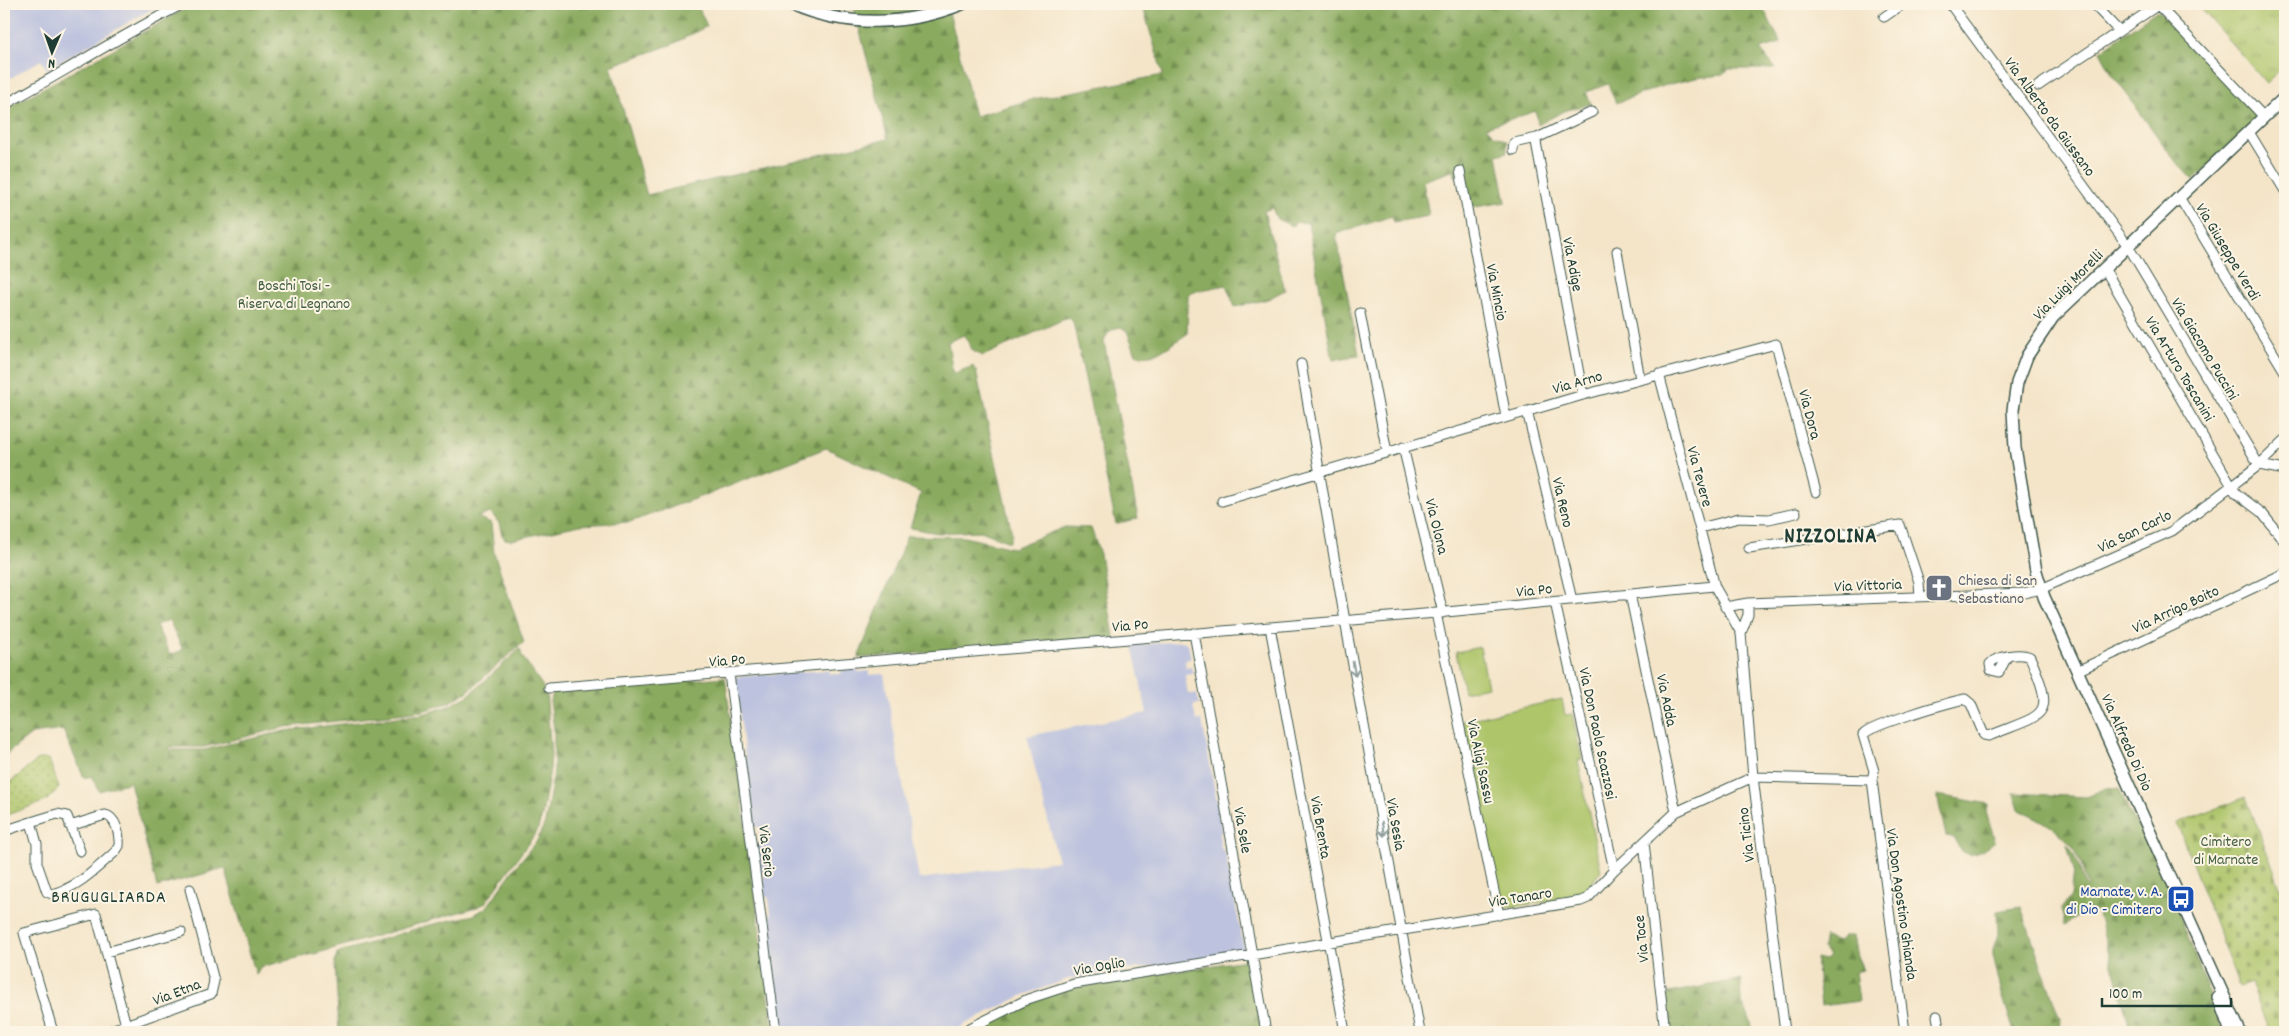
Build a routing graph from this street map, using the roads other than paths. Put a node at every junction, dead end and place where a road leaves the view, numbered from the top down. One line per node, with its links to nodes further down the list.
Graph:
1 (183, 4): 12 (street)
2 (791, 4): 3 (main road)
3 (962, 4)
4 (1903, 4): 8 (street)
5 (1950, 4): 21 (street, Via Alberto da Giussano)
6 (2094, 4): 9 (street)
7 (2158, 4): 9 (street); 14 (street)
8 (1884, 17)
9 (2118, 30): 10 (street)
10 (2038, 86)
11 (2285, 96): 14 (main road, Via Luigi Morelli)
12 (4, 105)
13 (1592, 112): 16 (street)
14 (2264, 117): 15 (main road, Via Luigi Morelli)
15 (2249, 132): 19 (street); 20 (main road, Via Luigi Morelli)
16 (1537, 138): 17 (street); 30 (street, Via Adige)
17 (1512, 150)
18 (1460, 171): 32 (street, Via Mincio)
19 (2285, 191)
20 (2179, 197): 21 (main road, Via Luigi Morelli); 27 (street, Via Giuseppe Verdi)
21 (2128, 246): 23 (main road, Via Luigi Morelli); 36 (street, Via Giacomo Puccini)
22 (1617, 251): 29 (street)
23 (2104, 268): 39 (street, Via Arturo Toscanini); 48 (main road, Via Luigi Morelli)
24 (1360, 314): 35 (street)
25 (1776, 344): 28 (street, Via Arno); 40 (street, Via Dora)
26 (1301, 364): 38 (street, Via Sesia)
27 (2285, 372)
28 (1658, 374): 29 (street, Via Arno); 43 (street, Via Tevere)
29 (1640, 379): 30 (street, Via Arno)
30 (1583, 395): 31 (street, Via Arno)
31 (1528, 411): 32 (street, Via Arno); 51 (street, Via Reno)
32 (1506, 417): 34 (street, Via Arno)
33 (2285, 440): 36 (street, Via San Carlo)
34 (1403, 447): 35 (street, Via Arno); 55 (street, Via Olona)
35 (1387, 452): 38 (street, Via Arno)
36 (2259, 465): 37 (street); 39 (street, Via San Carlo)
37 (2285, 470)
38 (1320, 471): 41 (street, Via Arno); 58 (street, Via Sesia)
39 (2231, 484): 44 (street, Via Arturo Toscanini); 48 (street, Via San Carlo)
40 (1816, 492)
41 (1222, 501)
42 (1796, 513): 43 (street)
43 (1700, 528): 47 (street, Via Tevere)
44 (2285, 542)
45 (1748, 548): 50 (street)
46 (2285, 573): 63 (street, Via Arrigo Boito)
47 (1714, 586): 49 (street, Via Po); 54 (street, Via Tevere)
48 (2041, 588): 50 (street, Via Vittoria); 63 (main road, Via Alfredo Di Dio)
49 (1630, 594): 51 (street, Via Po); 68 (street, Via Adda)
50 (1920, 597): 53 (street, Via Vittoria)
51 (1572, 600): 52 (street, Via Po)
52 (1555, 602): 55 (street, Via Po); 74 (street, Via Don Paolo Scazzosi)
53 (1748, 603): 54 (street, Via Vittoria); 56 (street)
54 (1725, 607): 57 (street, Via Tevere)
55 (1440, 613): 58 (street, Via Po); 77 (street, Via Aligi Sassu)
56 (1748, 615): 57 (street); 61 (street)
57 (1731, 617): 61 (street, Via Tevere)
58 (1345, 621): 59 (street, Via Po); 78 (street, Via Sesia, one-way to 78)
59 (1270, 627): 60 (street, Via Po); 80 (street, Via Brenta)
60 (1194, 633): 64 (street, Via Po); 82 (street, Via Sele)
61 (1741, 633): 66 (street, Via Ticino)
62 (2007, 657): 67 (street, Via Don Agostino Ghianda)
63 (2078, 671): 76 (main road, Via Alfredo Di Dio)
64 (729, 674): 65 (street, Via Po); 87 (street, Via Serio)
65 (549, 688)
66 (1753, 777): 67 (street); 68 (street, Via Tanaro); 93 (street, Via Ticino)
67 (1872, 780): 94 (street, Via Don Agostino Ghianda)
68 (1676, 812): 72 (street, Via Tanaro)
69 (31, 822): 70 (street); 70 (street); 71 (street)
70 (70, 826): 73 (street)
71 (4, 831)
72 (1644, 842): 74 (street, Via Tanaro); 92 (street, Via Toce)
73 (80, 851)
74 (1614, 870): 77 (street, Via Tanaro)
75 (190, 889): 84 (street, Via Etna)
76 (2185, 908): 96 (main road, Via Alfredo Di Dio); 97 (main road, Via Alfredo Di Dio)
77 (1499, 915): 78 (street, Via Tanaro)
78 (1401, 931): 80 (street, Via Tanaro); 91 (street, Via Sesia)
79 (181, 932): 81 (street)
80 (1328, 944): 82 (street, Via Tanaro); 90 (street, Via Brenta)
81 (106, 952): 84 (street); 85 (street)
82 (1251, 956): 88 (street, Via Oglio); 89 (street, Via Sele)
83 (1937, 1016): 95 (street)
84 (126, 1025): 86 (street, Via Etna)
85 (52, 1032)
86 (106, 1032)
87 (776, 1032)
88 (962, 1032)
89 (1266, 1032)
90 (1345, 1032)
91 (1420, 1032)
92 (1665, 1032)
93 (1785, 1032)
94 (1905, 1032)
95 (1940, 1032)
96 (2230, 1032)
97 (2240, 1032)

